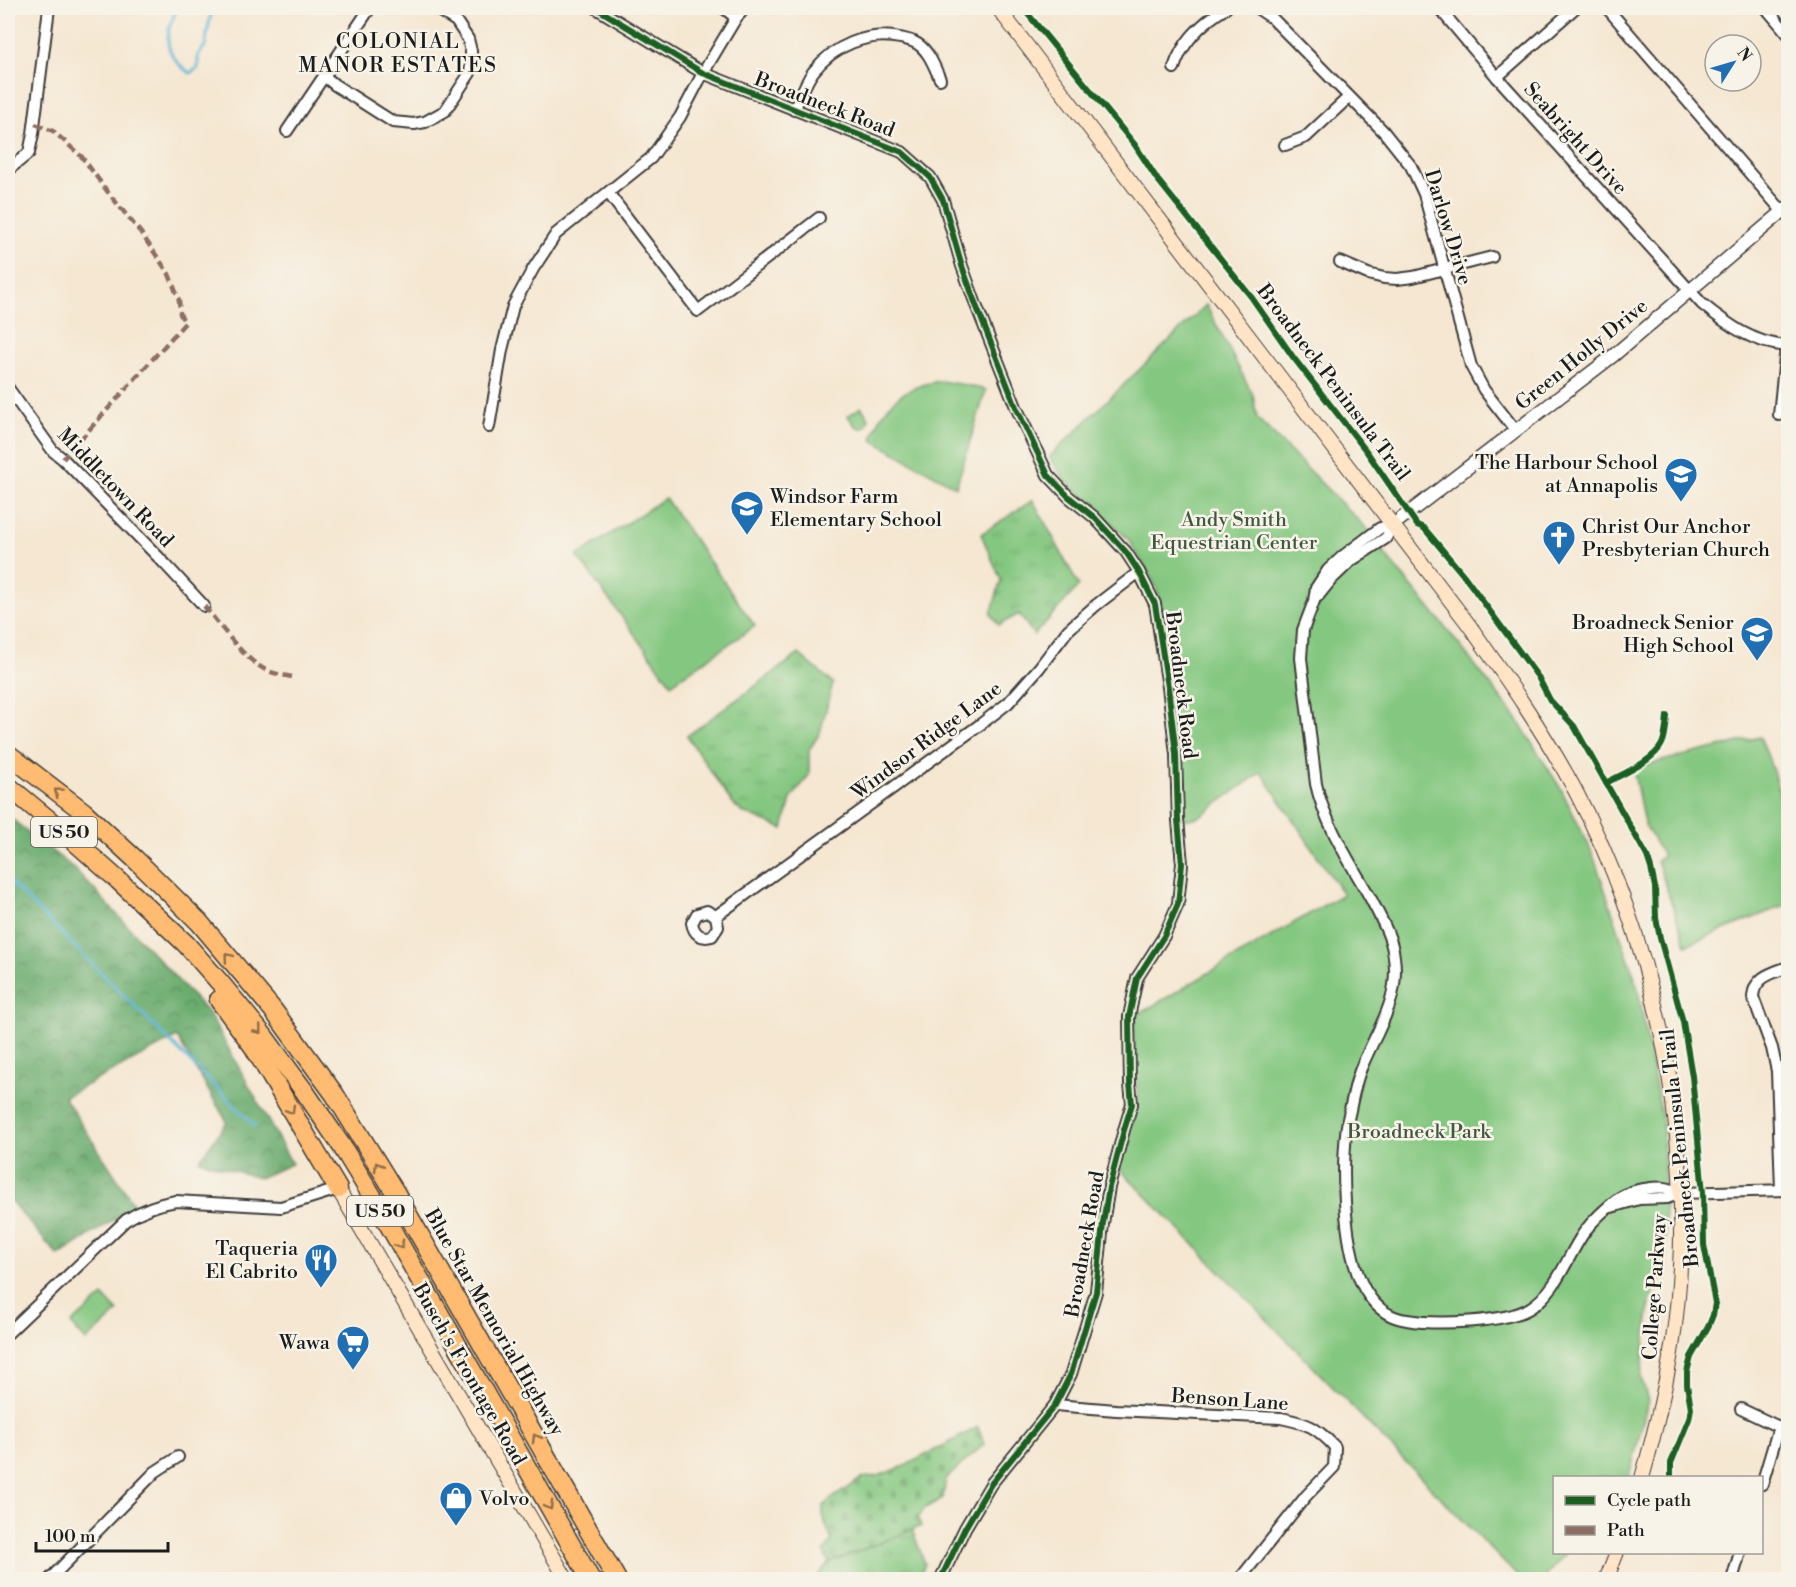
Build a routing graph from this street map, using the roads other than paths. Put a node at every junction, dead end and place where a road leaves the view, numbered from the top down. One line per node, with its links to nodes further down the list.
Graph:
1 (49, 8): 25 (street)
2 (370, 8): 18 (street)
3 (435, 8): 18 (street)
4 (596, 8): 17 (street, Broadneck Road)
5 (724, 8): 14 (street)
6 (745, 8): 14 (street)
7 (998, 8): 38 (main road, College Parkway)
8 (1227, 8): 16 (street)
9 (1257, 8): 21 (street, Darlow Drive)
10 (1438, 8): 19 (street, Seabright Drive)
11 (1575, 8): 19 (street)
12 (1608, 8): 27 (street)
13 (1766, 8): 15 (street)
14 (736, 18): 17 (street)
15 (1788, 34)
16 (1174, 68)
17 (703, 73): 22 (street, Broadneck Road); 26 (street)
18 (324, 75): 23 (street)
19 (1497, 77): 32 (street, Seabright Drive)
20 (940, 79): 22 (street)
21 (1348, 97): 24 (street); 31 (street, Darlow Drive)
22 (794, 110): 39 (street, Broadneck Road)
23 (287, 131)
24 (1285, 145)
25 (8, 170)
26 (609, 194): 28 (street); 36 (street)
27 (1786, 209): 32 (street, Green Holly Drive)
28 (819, 218)
29 (1492, 257): 31 (street)
30 (1340, 262): 31 (street)
31 (1444, 268): 37 (street, Darlow Drive)
32 (1690, 290): 33 (street, Seabright Drive); 37 (street, Green Holly Drive)
33 (1787, 346): 35 (street)
34 (8, 388): 40 (street, Middletown Road)
35 (1779, 415)
36 (489, 427)
37 (1516, 431): 38 (street, Green Holly Drive)
38 (1393, 525): 48 (main road, College Parkway); 48 (street)
39 (1139, 572): 44 (street, Windsor Ridge Lane); 50 (street, Broadneck Road)
40 (204, 606)
41 (8, 754): 60 (highway, Blue Star Memorial Highway / US 50, one-way to 41)
42 (8, 786): 43 (highway, US 50)
43 (118, 880): 46 (highway, one-way to 46); 59 (highway, US 50, one-way to 59)
44 (716, 916)
45 (1788, 967): 47 (street)
46 (338, 1189): 49 (street); 58 (main road, Busch's Frontage Road)
47 (1785, 1190): 48 (street)
48 (1680, 1193): 53 (main road, College Parkway)
49 (8, 1333)
50 (1055, 1406): 61 (street, Broadneck Road); 62 (street, Benson Lane)
51 (1741, 1409): 54 (street)
52 (178, 1457): 57 (street)
53 (1643, 1476)
54 (1763, 1478)
55 (1616, 1554): 63 (main road)
56 (1739, 1554): 64 (street)
57 (49, 1580)
58 (567, 1580)
59 (591, 1580)
60 (617, 1580)
61 (940, 1580)
62 (1239, 1580)
63 (1606, 1580)
64 (1732, 1580)

